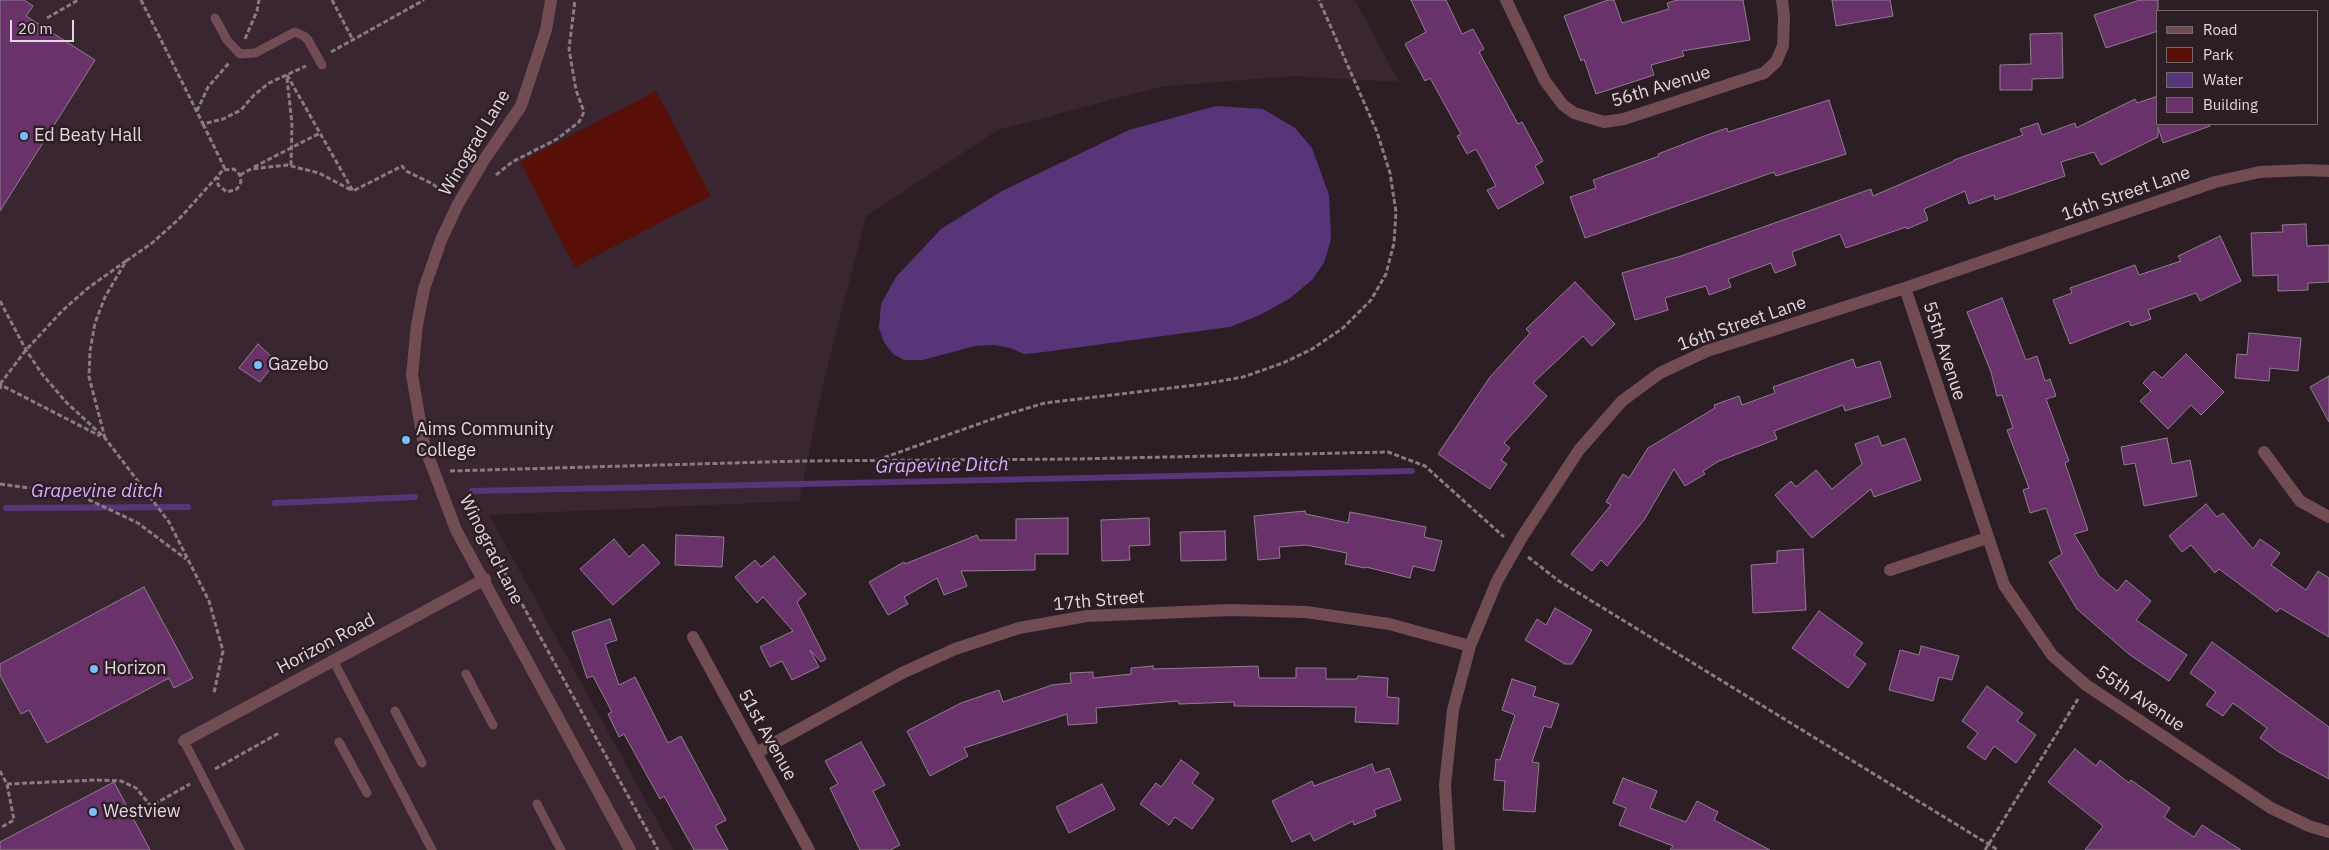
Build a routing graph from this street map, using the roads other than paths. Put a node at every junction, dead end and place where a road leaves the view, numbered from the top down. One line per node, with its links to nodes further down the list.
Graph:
1 (551, 0): 12 (street, Winograd Lane)
2 (1506, 0): 3 (street, 56th Avenue)
3 (1782, 0)
4 (215, 18): 5 (lane)
5 (322, 65)
6 (2329, 171): 7 (street, 16th Street Lane)
7 (1905, 288): 10 (street, 55th Avenue); 14 (street, 16th Street Lane)
8 (2264, 452): 9 (street)
9 (2329, 517)
10 (1988, 538): 11 (street); 25 (street, 55th Avenue)
11 (1890, 570)
12 (484, 579): 15 (street, Horizon Road); 29 (street, Winograd Lane)
13 (693, 637): 21 (street, 51st Avenue)
14 (1470, 646): 21 (street, 17th Street); 31 (street, 16th Street Lane)
15 (333, 660): 19 (street, Horizon Road); 27 (lane)
16 (466, 674): 18 (lane)
17 (395, 711): 22 (lane)
18 (493, 725)
19 (184, 741): 26 (lane)
20 (339, 742): 23 (lane)
21 (756, 753): 30 (street, 51st Avenue)
22 (422, 762)
23 (367, 792)
24 (537, 804): 28 (lane)
25 (2329, 832)
26 (240, 850)
27 (432, 850)
28 (561, 850)
29 (630, 850)
30 (809, 850)
31 (1448, 850)

